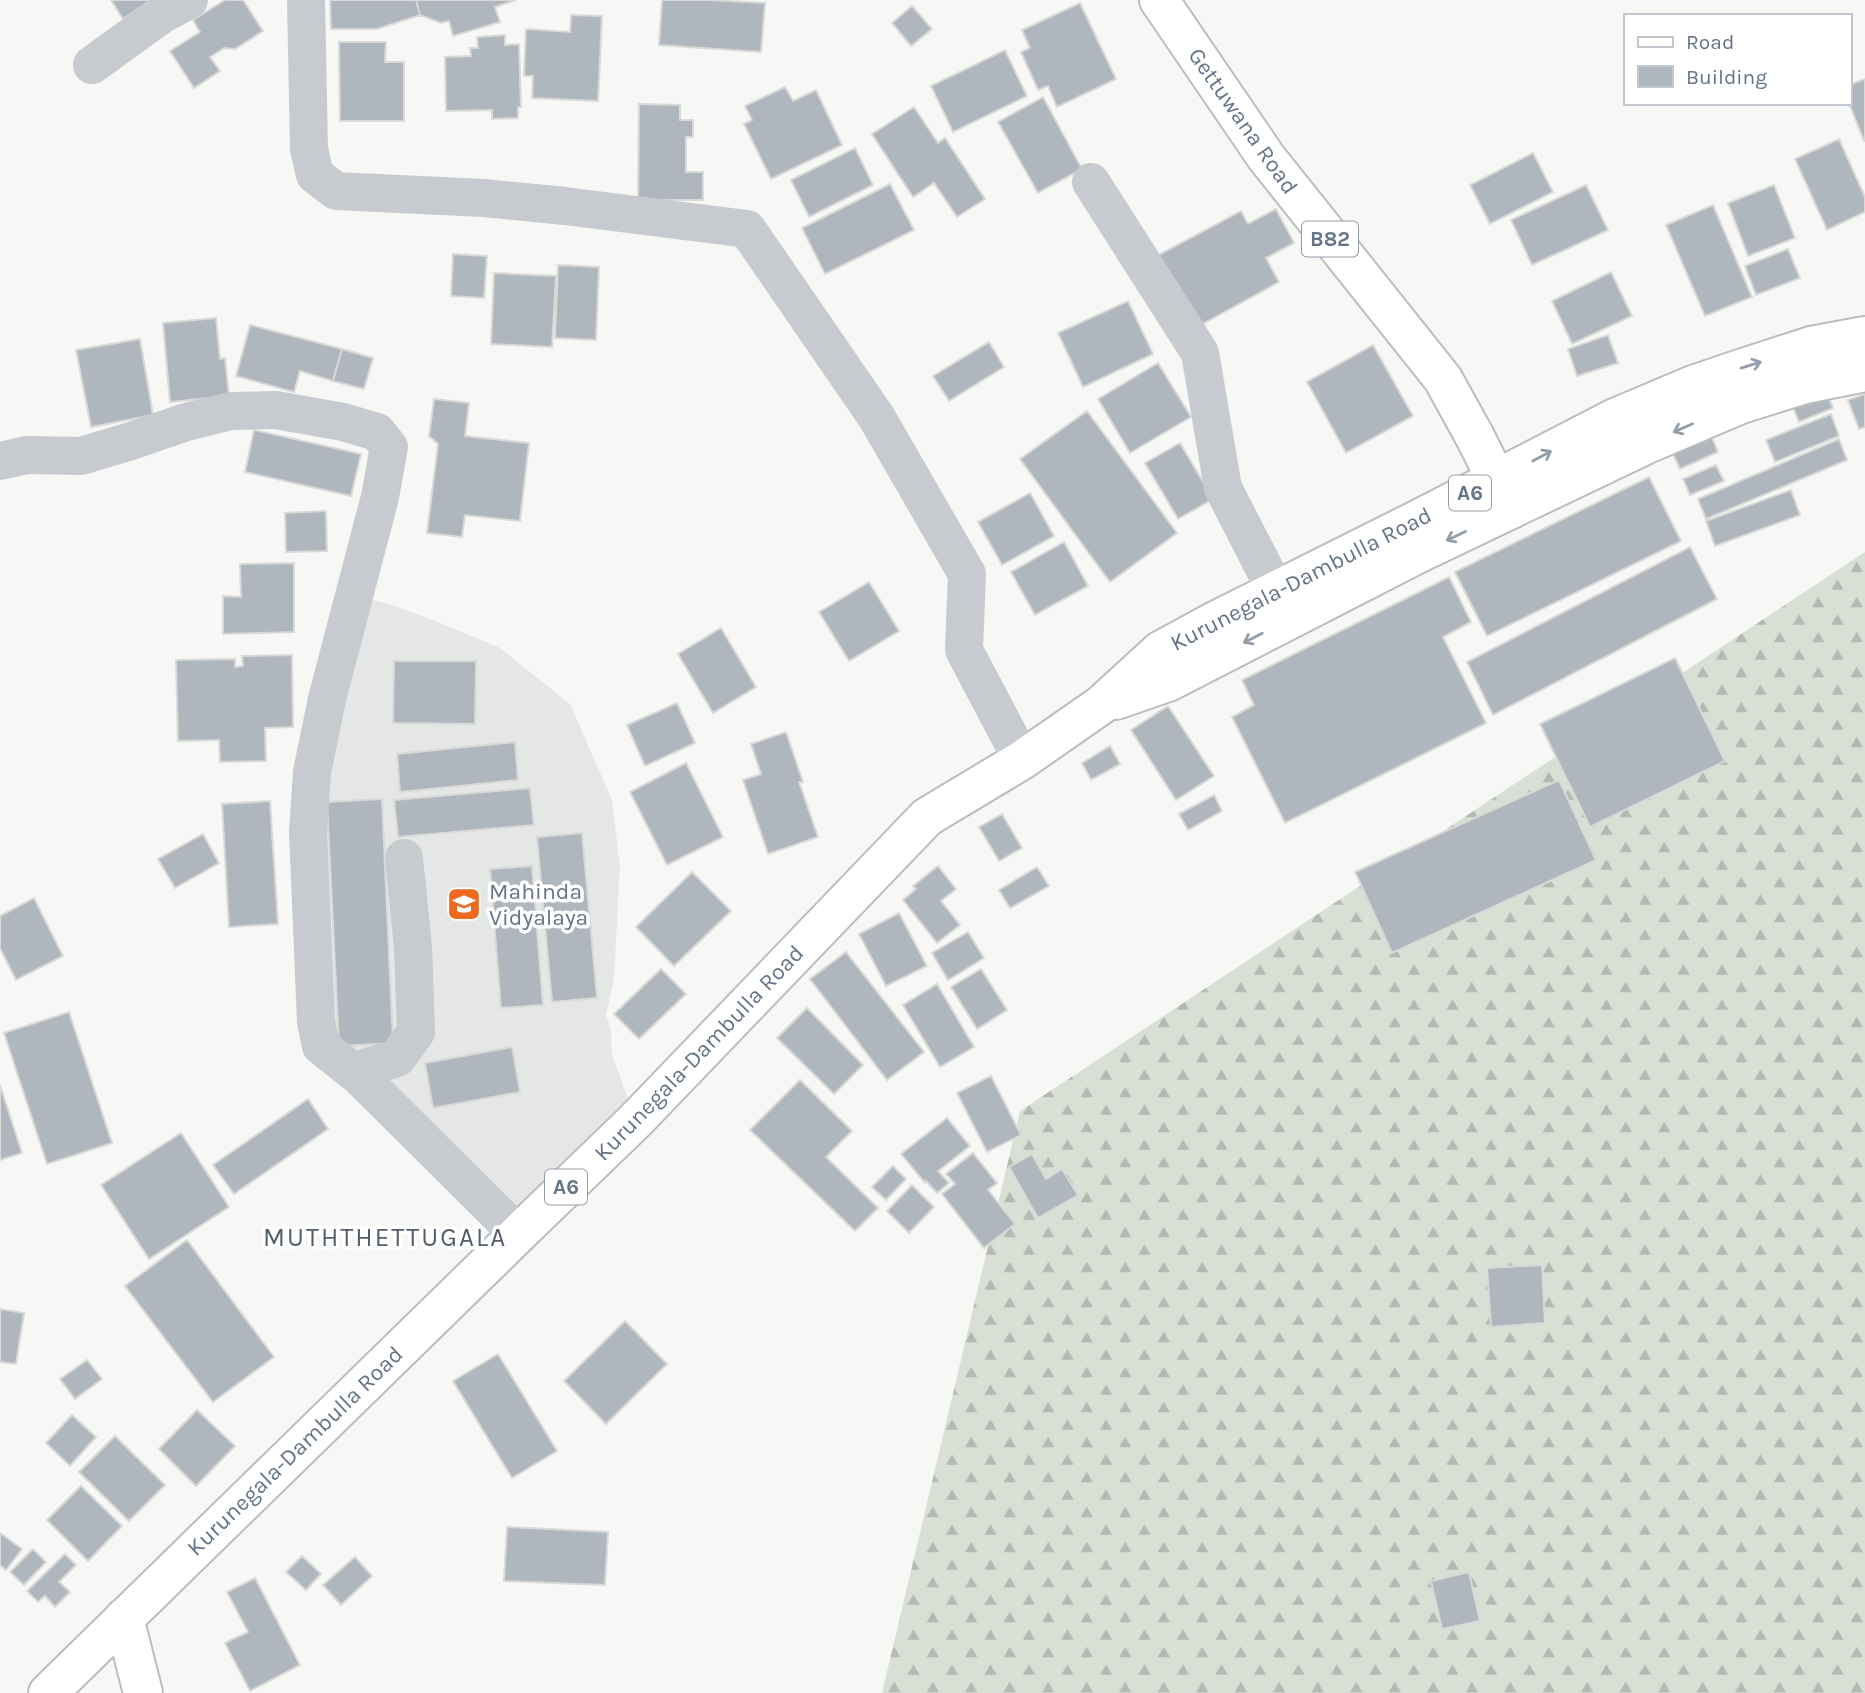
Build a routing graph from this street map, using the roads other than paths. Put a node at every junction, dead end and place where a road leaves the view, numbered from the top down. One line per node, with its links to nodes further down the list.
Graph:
1 (189, 0): 4 (street)
2 (306, 0): 12 (street)
3 (1159, 0): 9 (main road, Gettuwana Road / B82)
4 (92, 65)
5 (1091, 182): 10 (street)
6 (1865, 335): 9 (main road, Kurunegala-Dambulla Road / A6, one-way to 6)
7 (1865, 372): 9 (main road, Kurunegala-Dambulla Road / A6, one-way to 9)
8 (0, 461): 14 (street)
9 (1504, 495): 10 (main road, Kurunegala-Dambulla Road / A6); 11 (main road, Kurunegala-Dambulla Road / A6, one-way to 11)
10 (1276, 591): 11 (main road, Kurunegala-Dambulla Road / A6)
11 (1101, 705): 12 (main road, Kurunegala-Dambulla Road / A6)
12 (1022, 760): 15 (main road, Kurunegala-Dambulla Road / A6)
13 (404, 858): 14 (street)
14 (361, 1078): 15 (street)
15 (518, 1234): 16 (main road, Kurunegala-Dambulla Road / A6)
16 (124, 1618): 17 (main road, Kurunegala-Dambulla Road / A6); 18 (main road)
17 (48, 1693)
18 (143, 1693)

